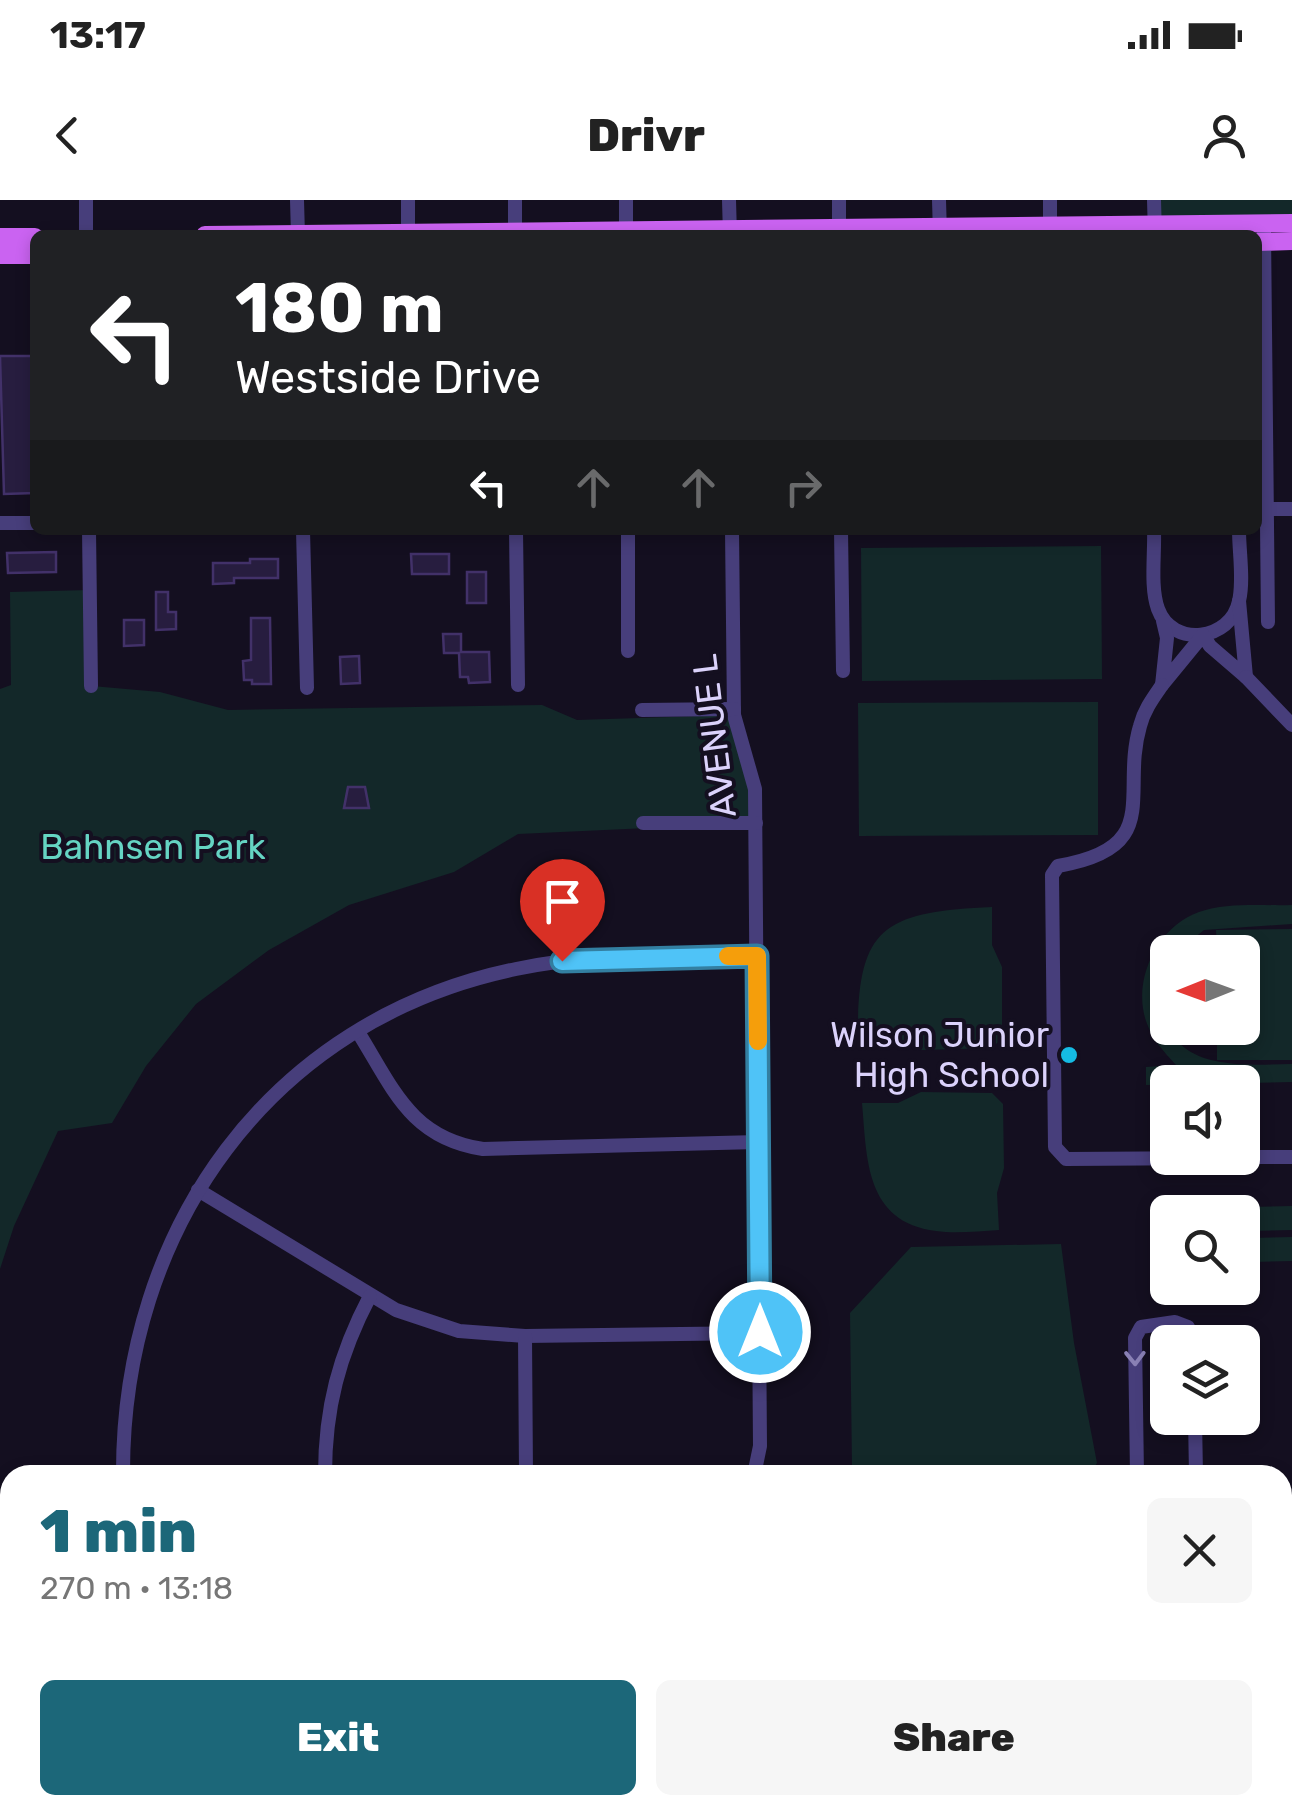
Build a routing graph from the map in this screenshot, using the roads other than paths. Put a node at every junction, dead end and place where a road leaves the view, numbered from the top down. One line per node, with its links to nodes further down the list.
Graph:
1 (86, 200): 12 (street)
2 (298, 200): 13 (street)
3 (408, 200): 14 (street)
4 (514, 200): 15 (street)
5 (626, 200): 16 (street)
6 (730, 200): 17 (street)
7 (839, 200): 18 (street)
8 (939, 200): 19 (street)
9 (1050, 200): 20 (street)
10 (1154, 200): 21 (street)
11 (1292, 223): 22 (main road)
12 (86, 230)
13 (298, 230)
14 (408, 230)
15 (515, 230)
16 (626, 230)
17 (730, 230)
18 (840, 230)
19 (940, 230)
20 (1050, 230): 21 (main road)
21 (1155, 230)
22 (1262, 236): 25 (main road); 28 (street)
23 (0, 237): 24 (main road)
24 (30, 237)
25 (1292, 241)
26 (0, 255): 27 (main road)
27 (30, 255)
28 (1263, 509): 29 (street); 42 (street)
29 (1292, 509)
30 (0, 523): 31 (street)
31 (30, 523)
32 (89, 535): 49 (street)
33 (302, 535): 50 (street)
34 (516, 535): 47 (street)
35 (628, 535): 44 (street)
36 (732, 535): 51 (street, AVENUE L)
37 (842, 535): 45 (street)
38 (1154, 535): 41 (street)
39 (1239, 535): 40 (street)
40 (1239, 600): 43 (street); 46 (street)
41 (1163, 620): 43 (street); 48 (street)
42 (1268, 622)
43 (1204, 635): 46 (street); 48 (street)
44 (628, 651)
45 (842, 671)
46 (1246, 677): 53 (street)
47 (518, 685)
48 (1162, 685): 61 (street)
49 (92, 686)
50 (308, 688)
51 (734, 709): 52 (street); 55 (street, AVENUE L)
52 (642, 710)
53 (1292, 725)
54 (643, 823): 55 (street)
55 (756, 823): 56 (street, AVENUE L)
56 (757, 956): 57 (street); 58 (street, AVENUE L)
57 (358, 1032): 58 (street); 62 (street)
58 (758, 1142): 67 (street, AVENUE L)
59 (1260, 1157): 60 (street)
60 (1292, 1157)
61 (1150, 1158)
62 (198, 1190): 63 (street); 70 (street)
63 (370, 1296): 68 (street); 71 (street)
64 (1155, 1325): 65 (street, one-way to 64)
65 (1183, 1325)
66 (1150, 1326): 74 (street, one-way to 74)
67 (760, 1332): 68 (street); 73 (street, AVENUE L)
68 (525, 1336): 72 (street)
69 (1195, 1435): 75 (street)
70 (124, 1465)
71 (326, 1465)
72 (526, 1465)
73 (756, 1465)
74 (1137, 1465)
75 (1196, 1465)

